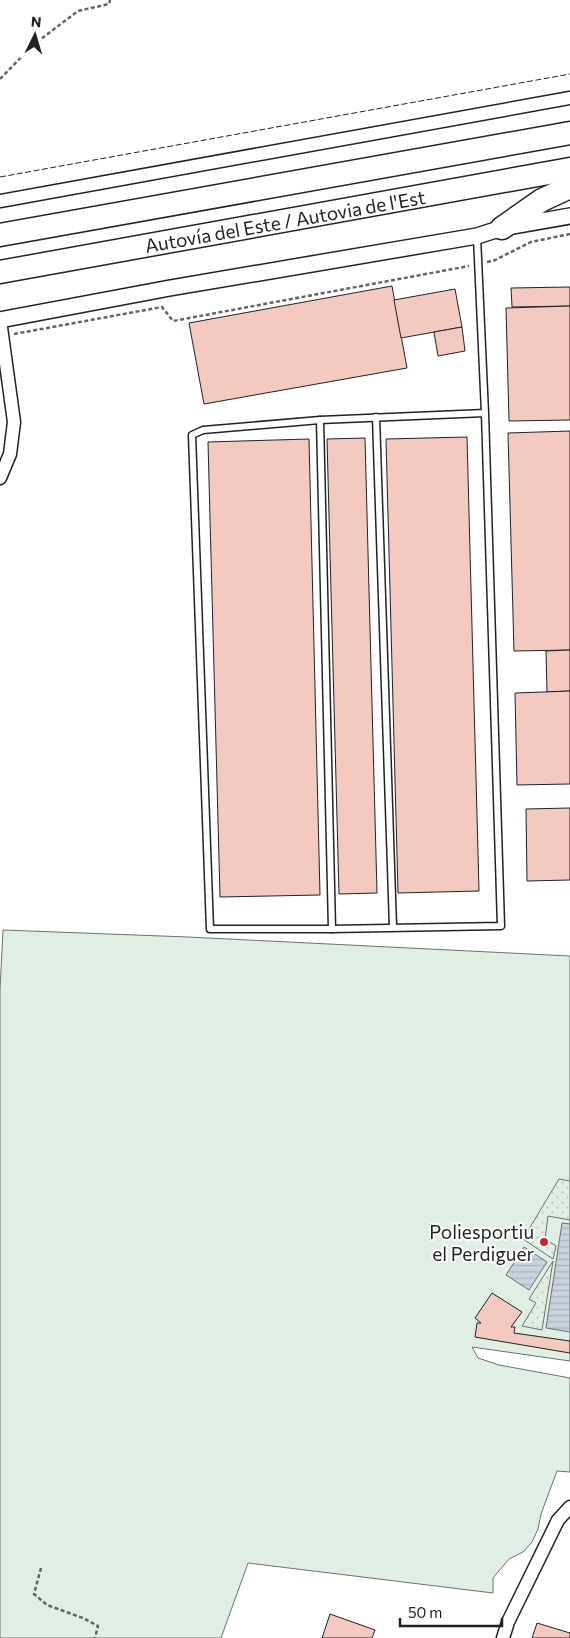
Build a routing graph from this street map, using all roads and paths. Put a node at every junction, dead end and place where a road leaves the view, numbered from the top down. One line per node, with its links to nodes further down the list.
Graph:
1 (110, 0): 2 (path)
2 (0, 79)
3 (570, 98): 7 (street)
4 (570, 133): 11 (highway, Autovía del Este / Autovia de l'Est)
5 (570, 169): 14 (highway, Autovía del Este / Autovia de l'Est)
6 (570, 187): 9 (highway)
7 (0, 201)
8 (570, 216): 9 (street)
9 (502, 228): 12 (street)
10 (570, 234): 13 (path)
11 (0, 235)
12 (476, 236): 13 (lane); 15 (street)
13 (478, 264): 15 (path); 16 (lane)
14 (0, 272)
15 (1, 324): 19 (street)
16 (485, 412): 17 (lane); 20 (lane)
17 (376, 417): 18 (lane); 20 (lane)
18 (320, 420): 21 (lane); 21 (lane)
19 (0, 478)
20 (393, 927): 21 (lane)
21 (332, 929)
22 (570, 1507): 25 (street)
23 (40, 1568): 24 (path)
24 (96, 1638)
25 (503, 1638)

